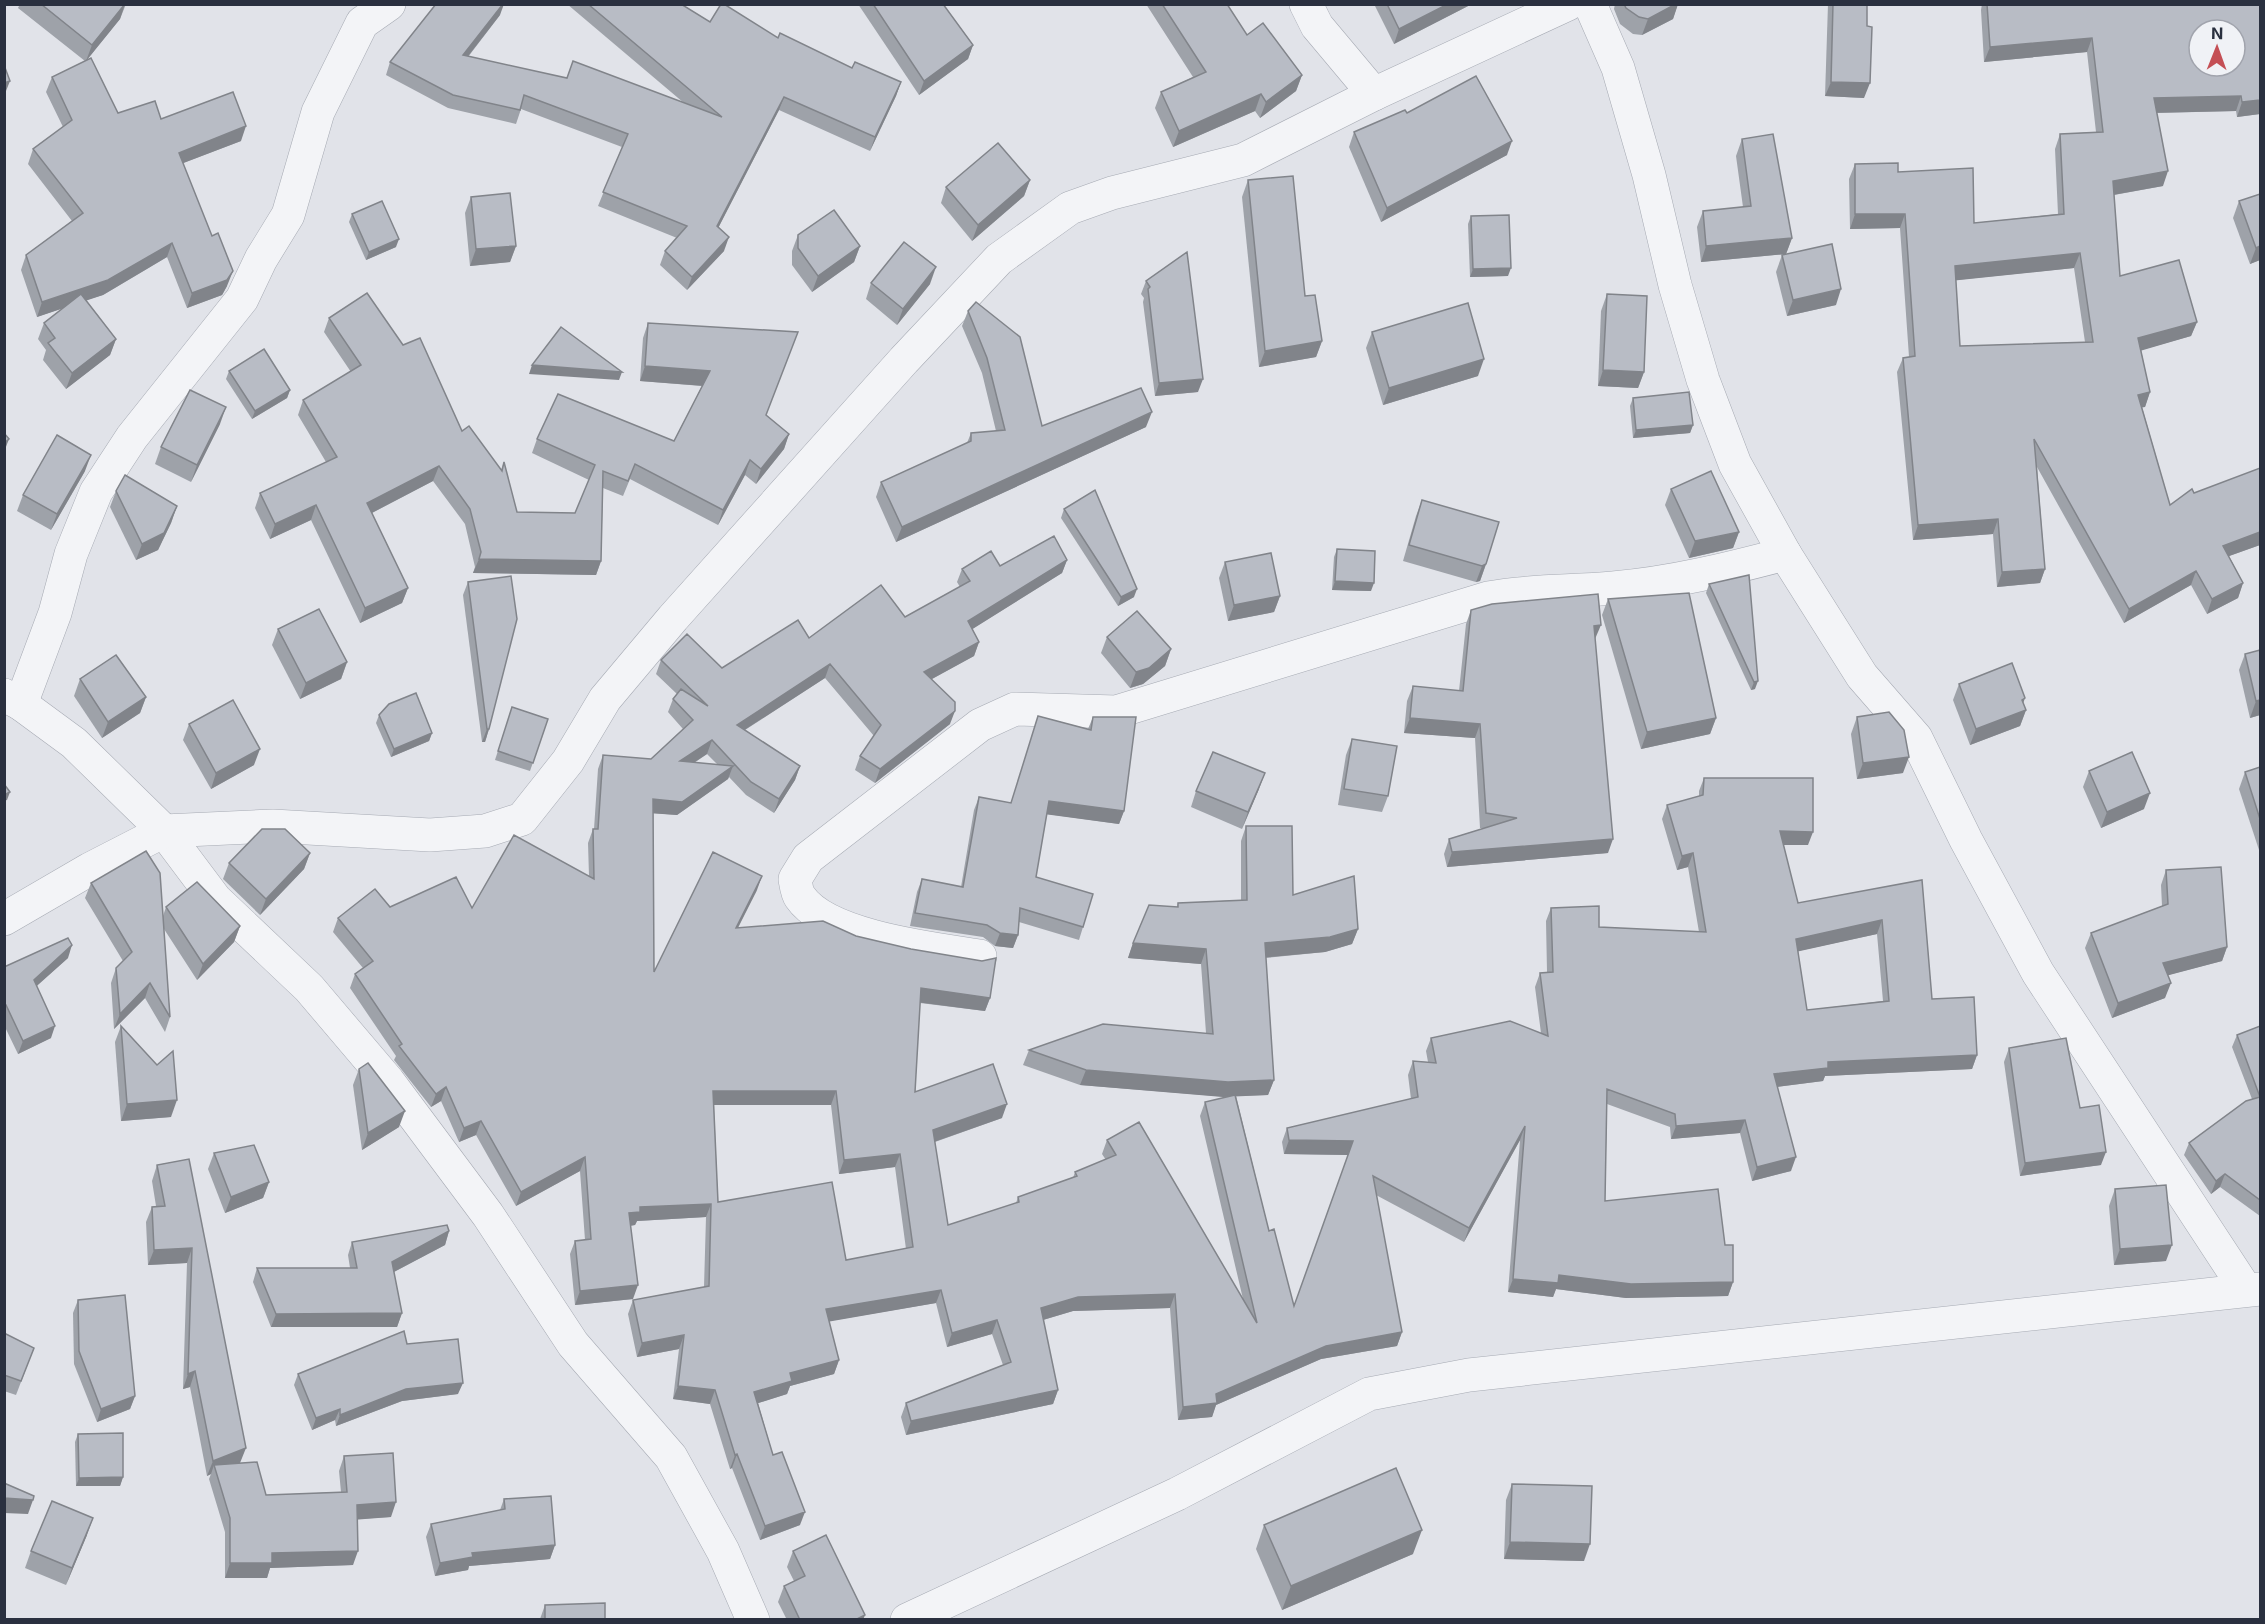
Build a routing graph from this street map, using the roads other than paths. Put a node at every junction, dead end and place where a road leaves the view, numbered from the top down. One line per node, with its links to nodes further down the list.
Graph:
1 (389, 4): 7 (street)
2 (1306, 4): 5 (street)
3 (1568, 4): 5 (street)
4 (1590, 4): 6 (street)
5 (1374, 94): 8 (street)
6 (1785, 554): 10 (street); 11 (street)
7 (13, 699): 8 (street)
8 (164, 831): 9 (street); 12 (street)
9 (4, 919)
10 (980, 956)
11 (2253, 1290): 13 (street)
12 (753, 1620)
13 (907, 1620)

